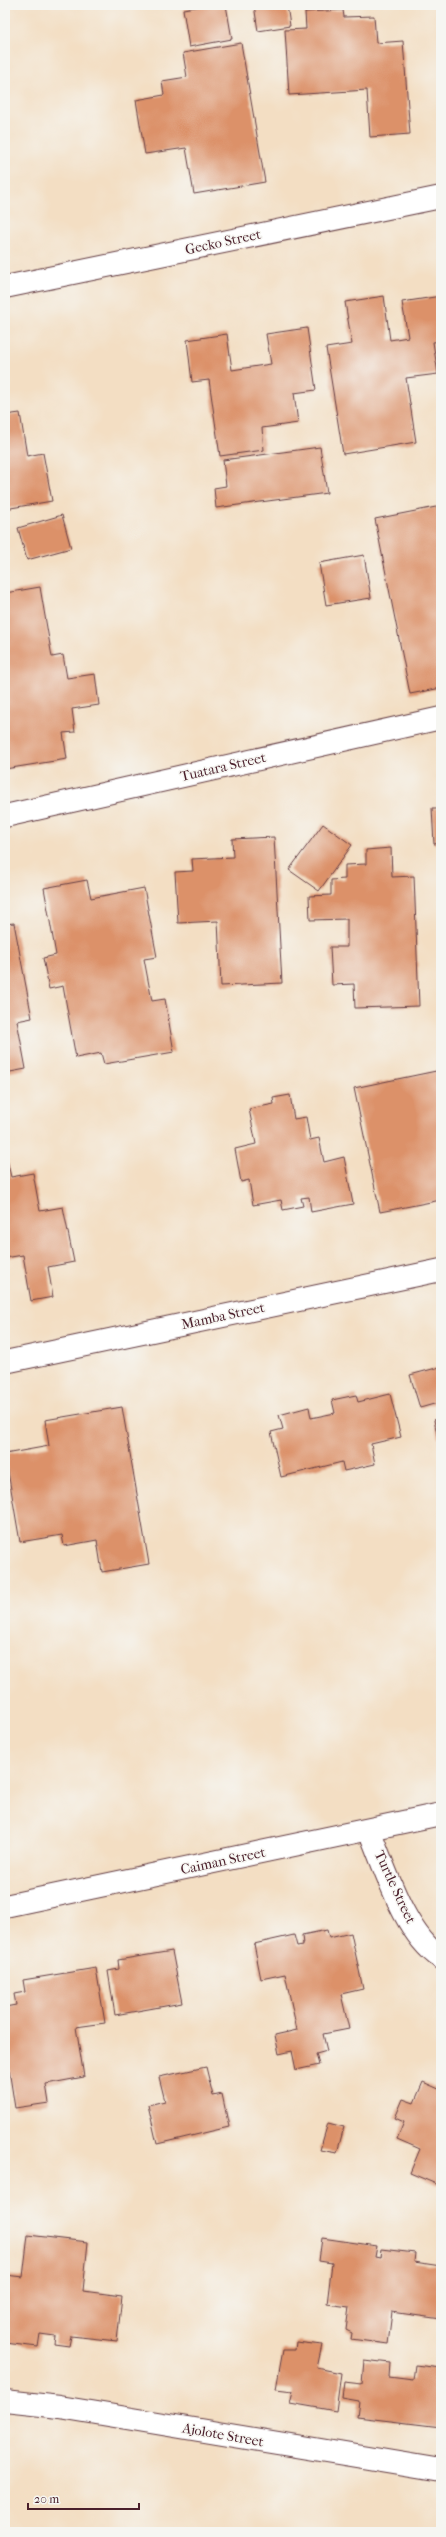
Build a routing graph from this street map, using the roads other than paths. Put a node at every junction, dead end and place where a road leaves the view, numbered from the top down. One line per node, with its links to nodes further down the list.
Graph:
1 (441, 197): 2 (street, Gecko Street)
2 (5, 287)
3 (441, 718): 4 (street, Tuatara Street)
4 (5, 816)
5 (441, 1270): 6 (street, Mamba Street)
6 (5, 1362)
7 (441, 1814): 8 (street, Caiman Street)
8 (369, 1830): 9 (street, Caiman Street); 10 (street, Turtle Street)
9 (5, 1906)
10 (441, 1958)
11 (5, 2401): 12 (street, Ajolote Street)
12 (441, 2470)

